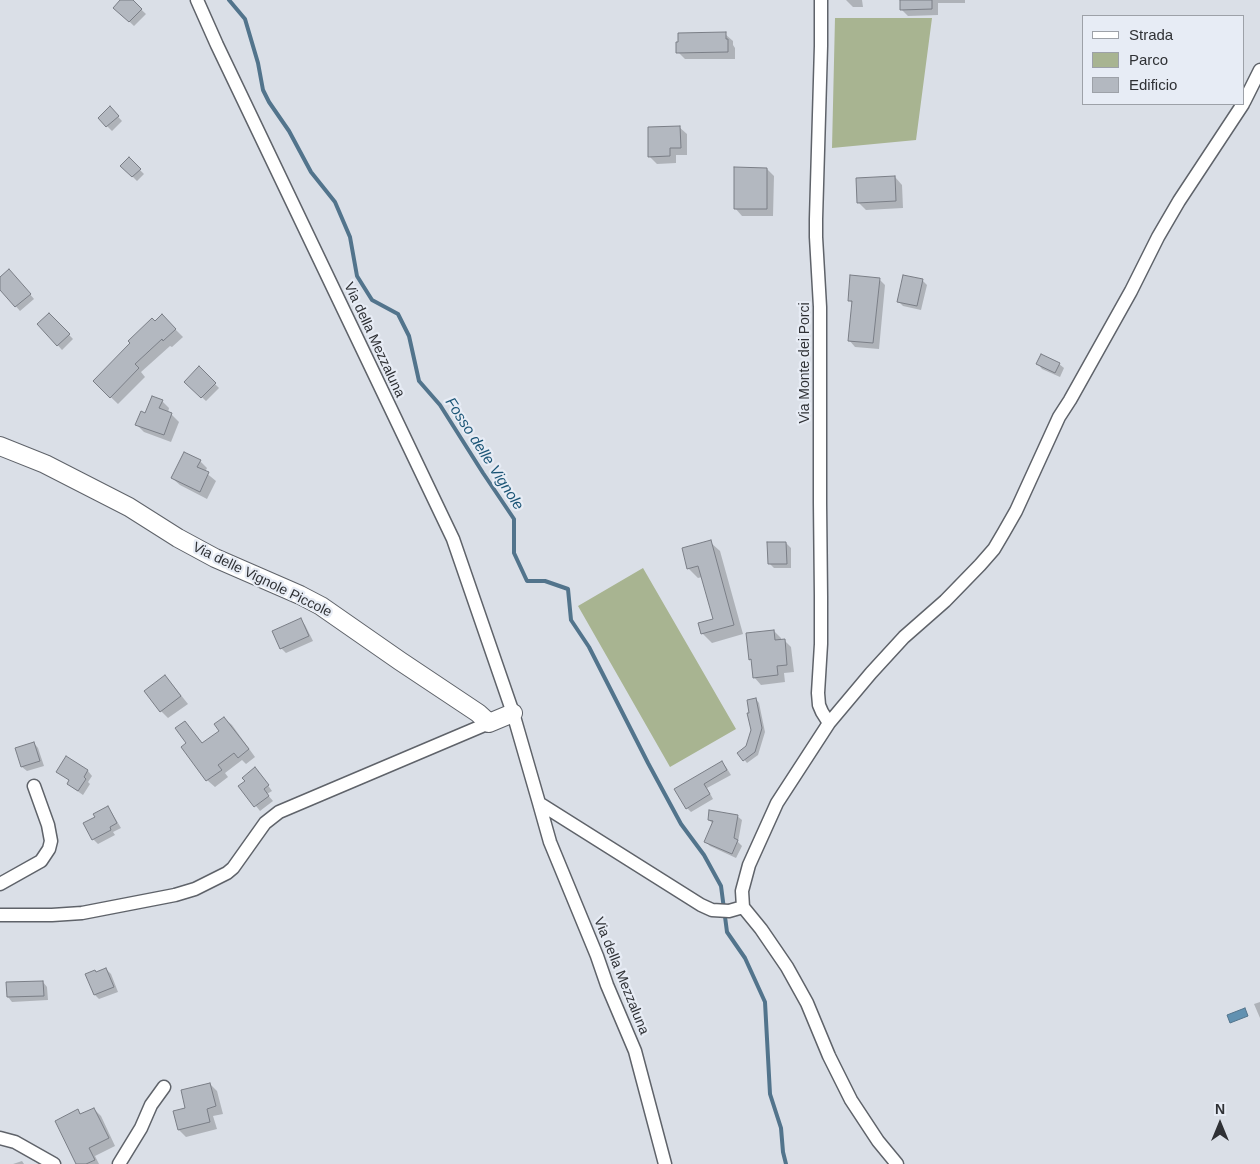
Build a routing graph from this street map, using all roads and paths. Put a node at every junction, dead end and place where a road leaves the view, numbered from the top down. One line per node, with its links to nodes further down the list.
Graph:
1 (197, 0): 7 (street, Via della Mezzaluna)
2 (821, 0): 9 (street, Via Monte dei Porci)
3 (1260, 70): 4 (street)
4 (1245, 100)
5 (1242, 105): 9 (street)
6 (0, 446): 8 (street, Via delle Vignole Piccole)
7 (511, 706): 8 (street); 11 (street, Via della Mezzaluna)
8 (489, 723): 14 (street)
9 (829, 723): 13 (street)
10 (34, 786): 12 (street)
11 (539, 803): 13 (street); 19 (street, Via della Mezzaluna)
12 (0, 884)
13 (744, 907): 20 (street)
14 (0, 914)
15 (164, 1087): 18 (street)
16 (0, 1138): 17 (street)
17 (54, 1164)
18 (119, 1164)
19 (666, 1164)
20 (897, 1164)

